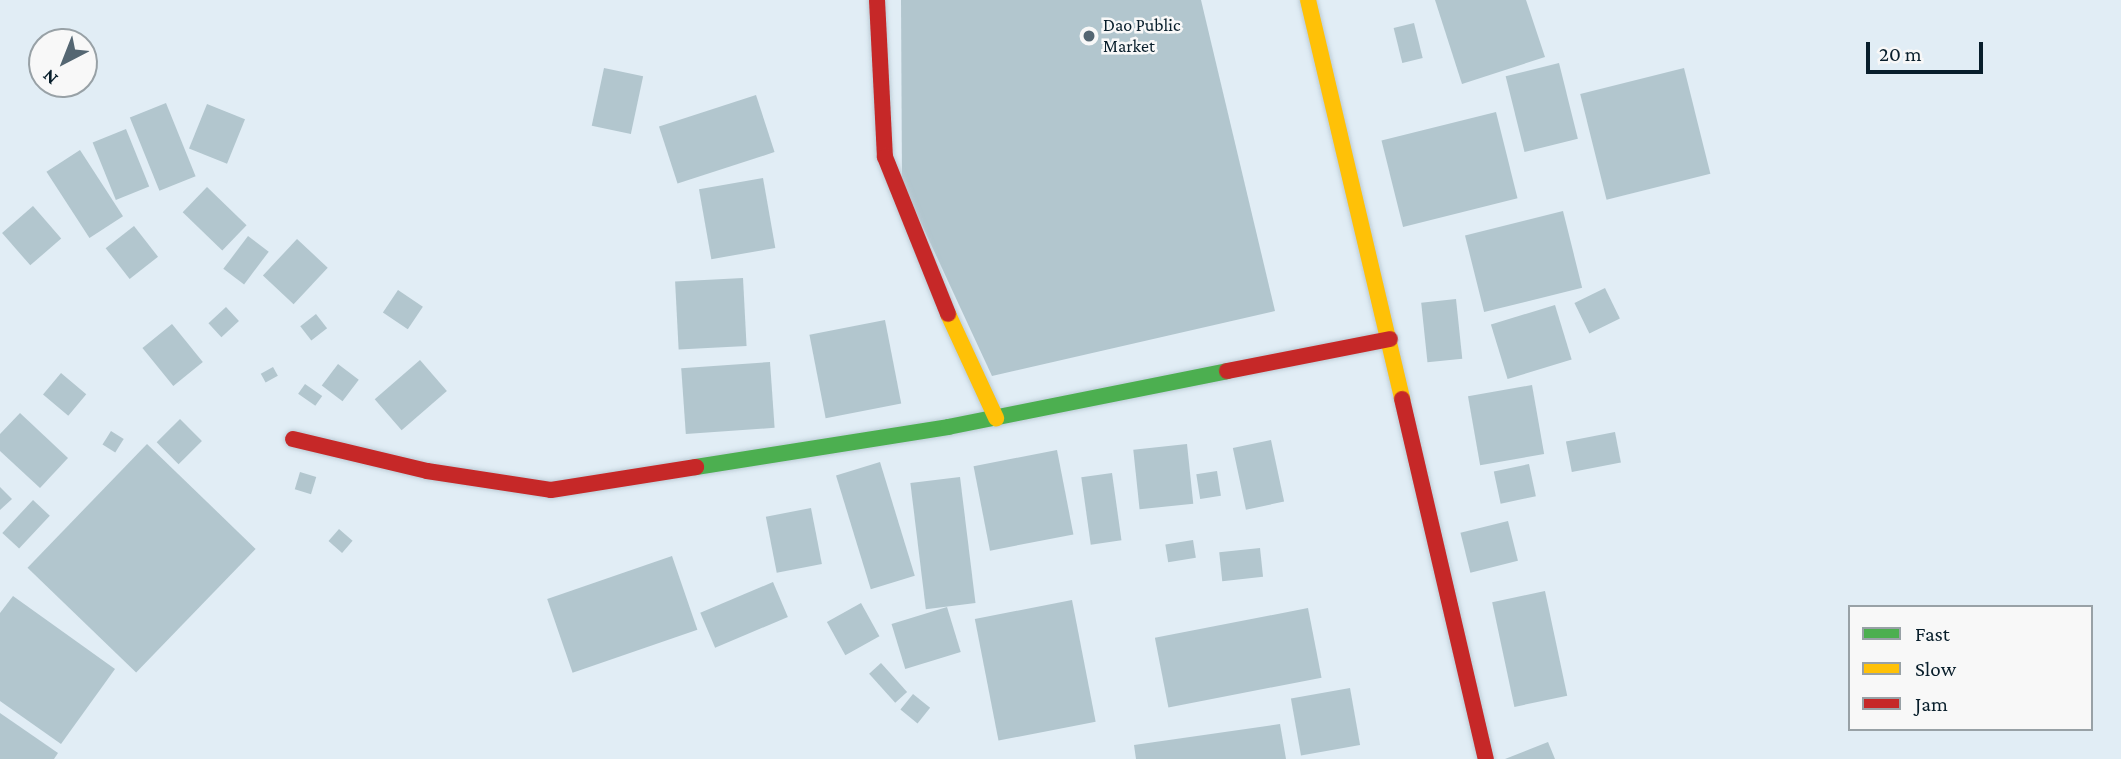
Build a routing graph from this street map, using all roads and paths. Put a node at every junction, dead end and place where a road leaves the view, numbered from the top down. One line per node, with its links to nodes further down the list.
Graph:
1 (877, 0): 4 (street)
2 (1308, 0): 3 (street)
3 (1390, 339): 4 (street); 6 (street)
4 (996, 418): 5 (street)
5 (293, 439)
6 (1486, 759)

